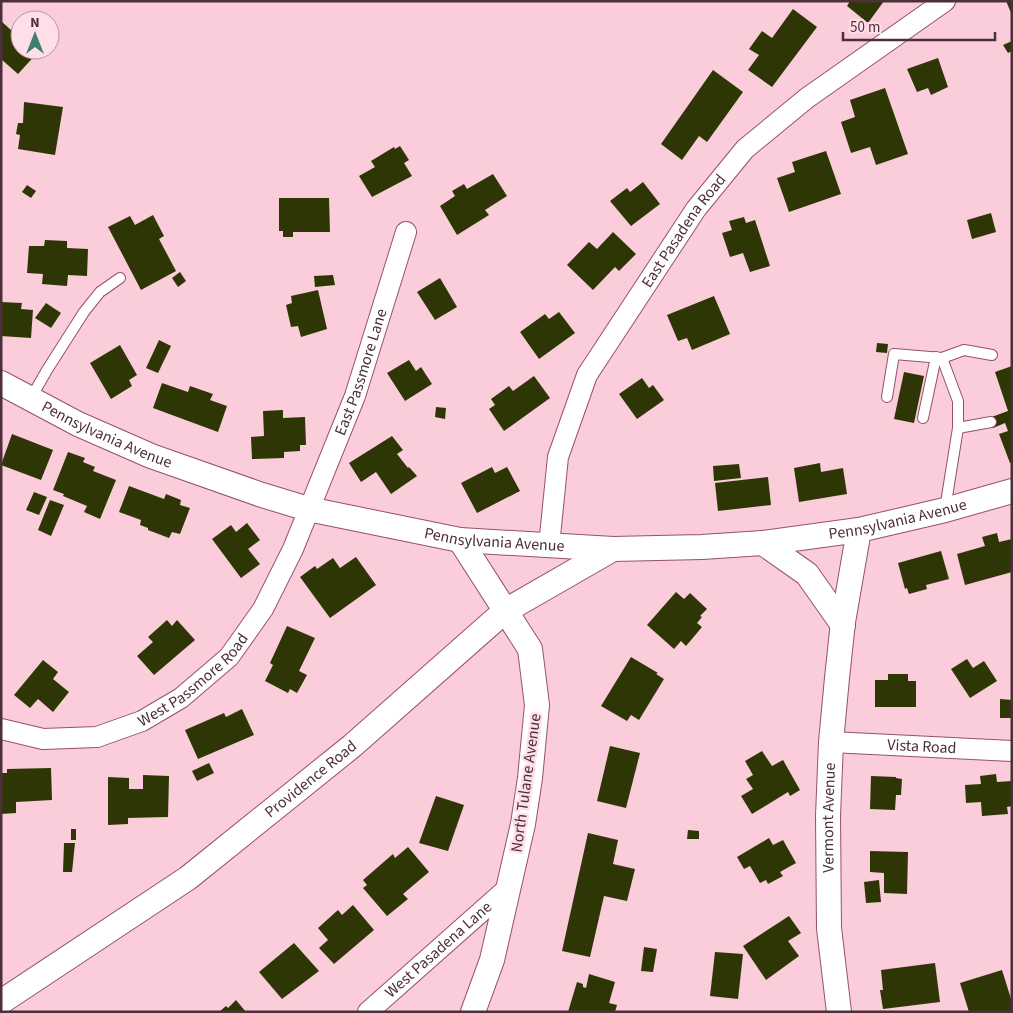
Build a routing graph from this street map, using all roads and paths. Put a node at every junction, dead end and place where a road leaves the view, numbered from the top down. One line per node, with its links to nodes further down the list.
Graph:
1 (945, 1): 18 (street, East Pasadena Road)
2 (406, 232): 13 (street, East Passmore Lane)
3 (120, 278): 8 (lane)
4 (992, 355): 5 (lane)
5 (939, 358): 7 (lane); 9 (lane); 11 (lane)
6 (1, 383): 8 (street, Pennsylvania Avenue)
7 (887, 397)
8 (31, 398): 13 (street, Pennsylvania Avenue)
9 (923, 418)
10 (991, 422): 11 (lane)
11 (958, 428): 14 (lane)
12 (1012, 491): 14 (street, Pennsylvania Avenue)
13 (308, 509): 16 (street, Pennsylvania Avenue); 22 (street, West Passmore Road)
14 (945, 510): 15 (street, Pennsylvania Avenue)
15 (859, 530): 17 (street, Pennsylvania Avenue); 21 (street, Vermont Avenue)
16 (460, 540): 18 (street, Pennsylvania Avenue); 20 (street, North Tulane Avenue)
17 (763, 543): 19 (street, Pennsylvania Avenue); 21 (street)
18 (549, 546): 19 (street, Pennsylvania Avenue)
19 (613, 550): 20 (street, Providence Road)
20 (505, 611): 25 (street, North Tulane Avenue); 26 (street, Providence Road)
21 (843, 624): 23 (street, Vermont Avenue)
22 (1, 728)
23 (832, 742): 24 (street, Vista Road); 29 (street, Vermont Avenue)
24 (1012, 751)
25 (508, 888): 27 (street, West Pasadena Lane); 28 (street, North Tulane Avenue)
26 (1, 1002)
27 (368, 1012)
28 (473, 1012)
29 (838, 1012)

